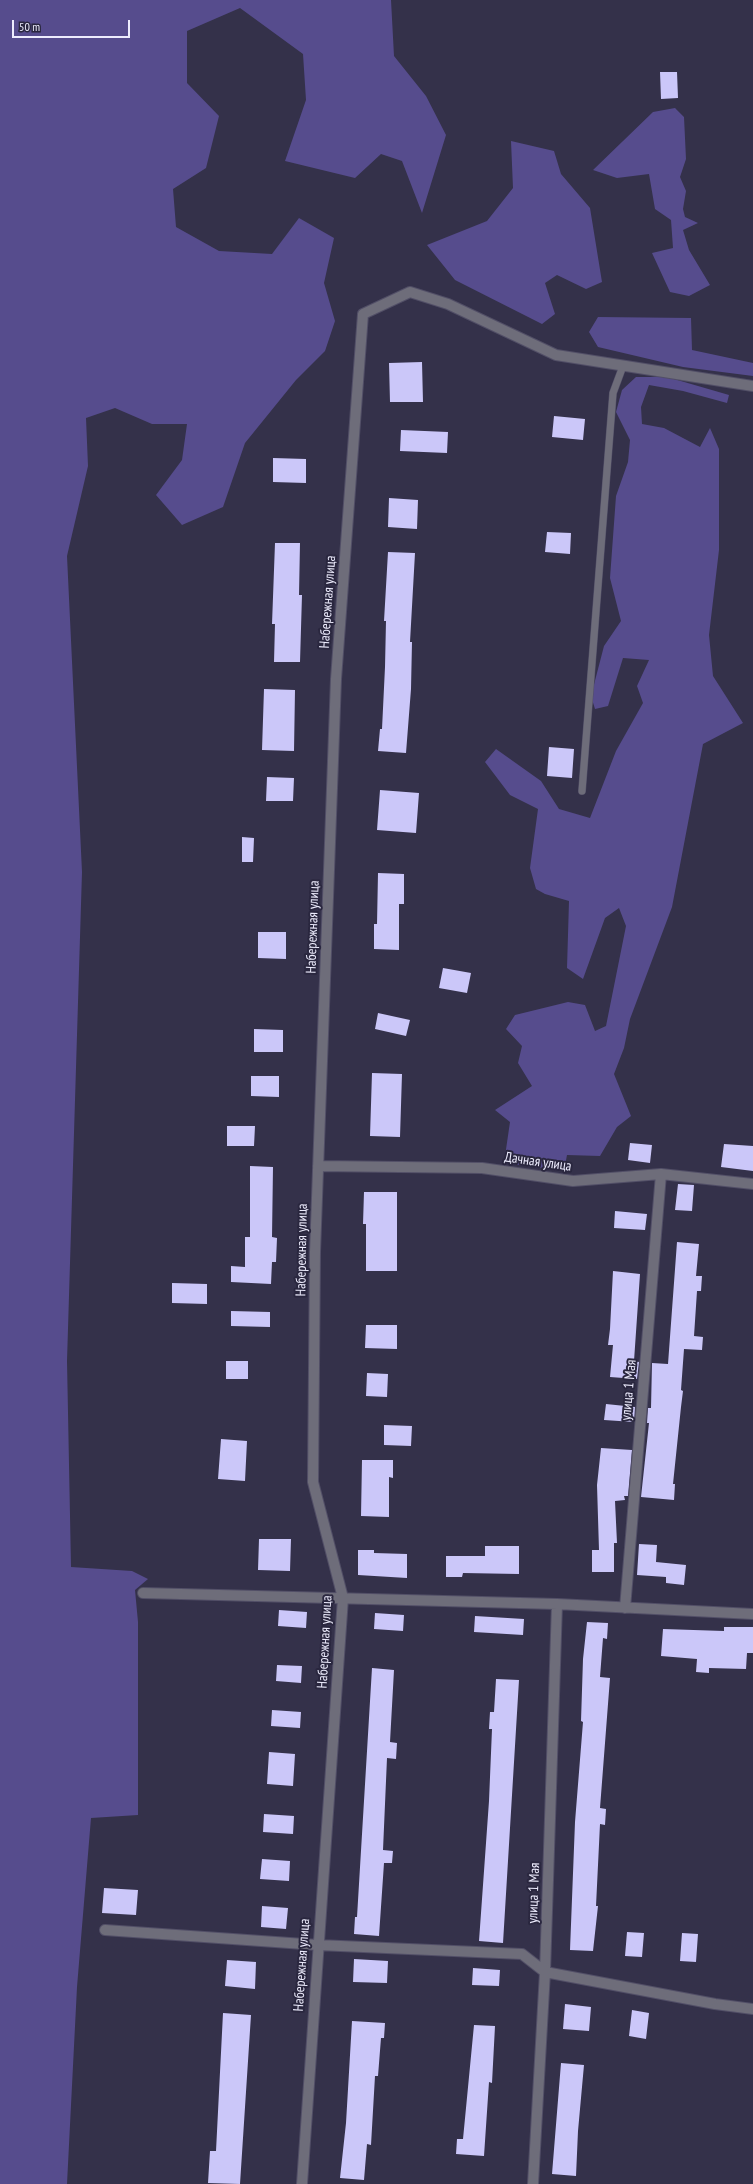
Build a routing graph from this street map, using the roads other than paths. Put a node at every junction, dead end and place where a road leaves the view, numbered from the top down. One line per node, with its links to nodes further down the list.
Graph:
1 (623, 366): 2 (street); 3 (lane); 4 (street, Набережная улица)
2 (753, 386)
3 (582, 791)
4 (318, 1166): 5 (street, Дачная улица); 8 (street, Набережная улица)
5 (661, 1174): 6 (street, Дачная улица); 10 (street, улица 1 Мая)
6 (753, 1184)
7 (143, 1593): 8 (street)
8 (343, 1598): 9 (street); 13 (street, Набережная улица)
9 (557, 1604): 10 (street); 14 (street, улица 1 Мая)
10 (625, 1608): 11 (street)
11 (753, 1614)
12 (105, 1930): 13 (street)
13 (318, 1945): 14 (street); 16 (street, Набережная улица)
14 (545, 1972): 15 (street); 17 (street, улица 1 Мая)
15 (753, 2009)
16 (302, 2184)
17 (533, 2184)

